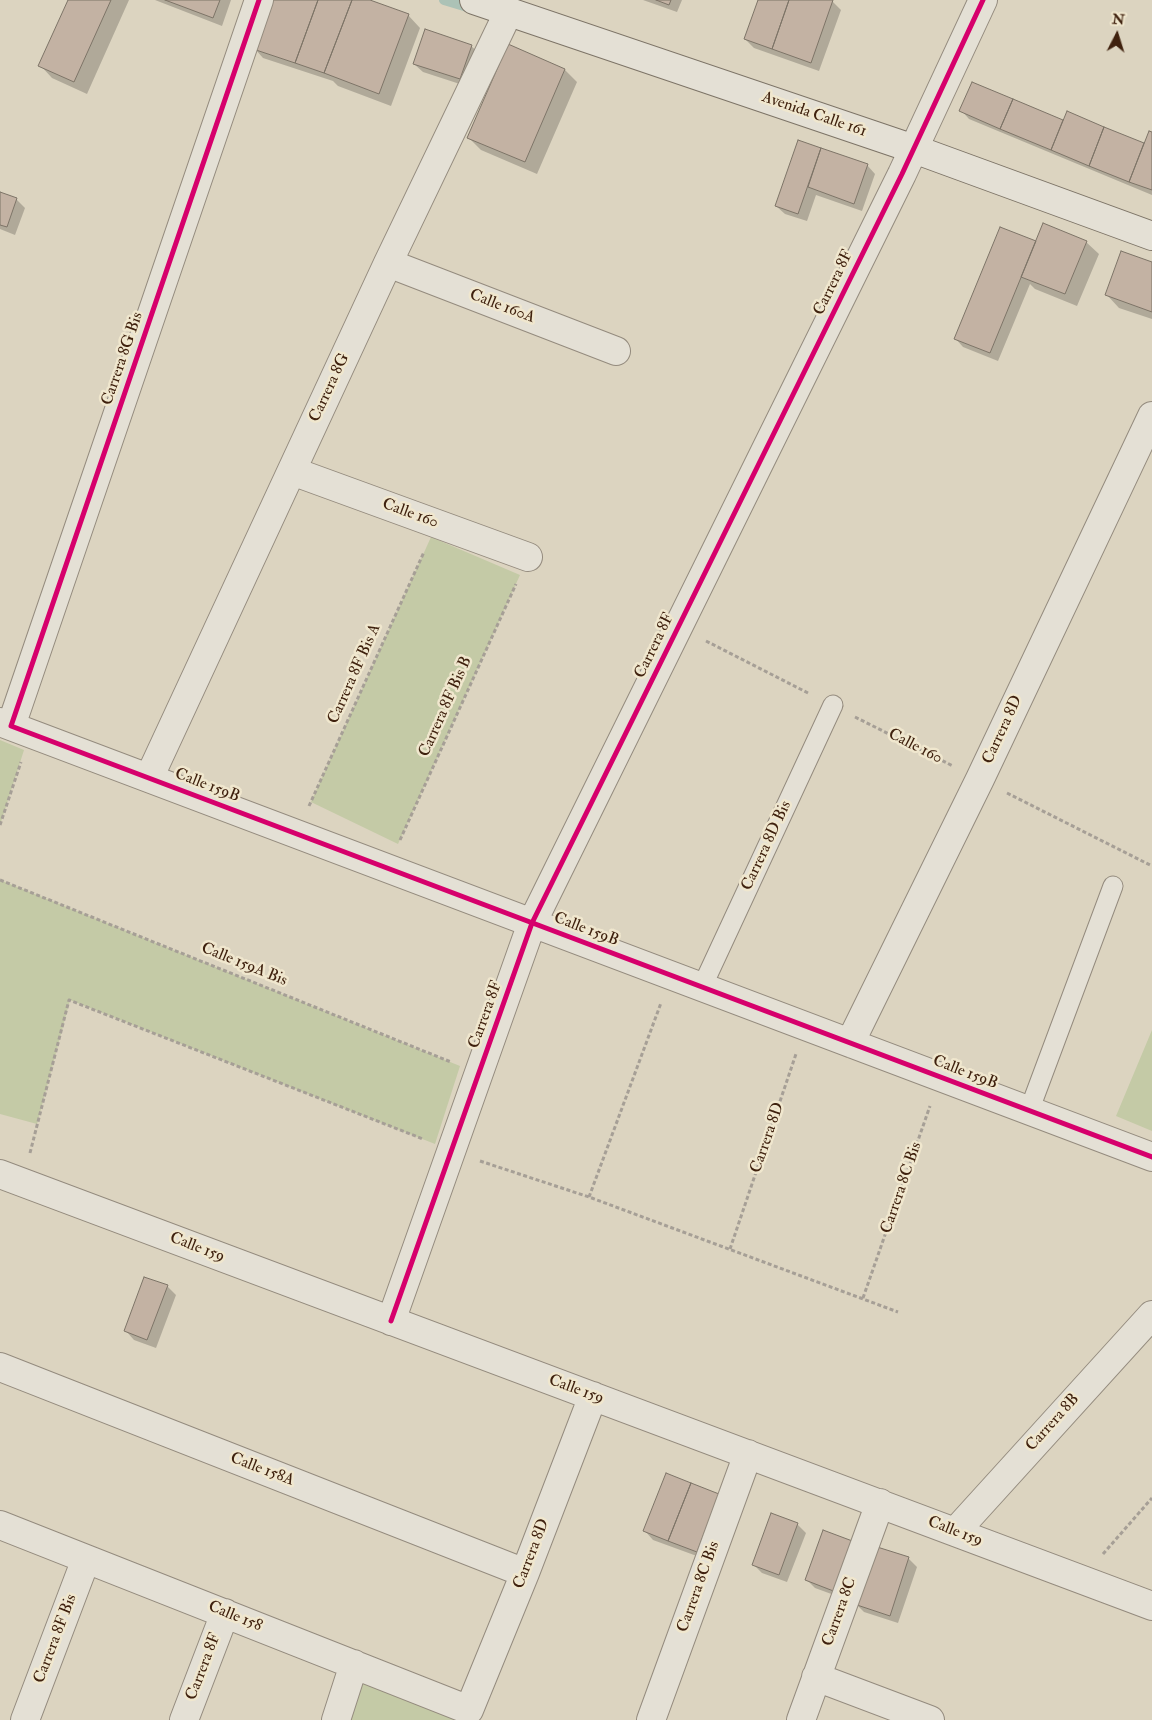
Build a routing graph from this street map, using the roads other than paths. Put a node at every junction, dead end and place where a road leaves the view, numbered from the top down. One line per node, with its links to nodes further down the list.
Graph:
1 (259, 0): 13 (street, Carrera 8G Bis)
2 (474, 0): 4 (street, Avenida Calle 161)
3 (983, 0): 5 (street, Carrera 8F)
4 (511, 5): 5 (street, Avenida Calle 161); 7 (street, Carrera 8G)
5 (914, 149): 6 (street, Avenida Calle 161); 16 (street, Carrera 8F)
6 (1152, 236)
7 (388, 263): 8 (street, Calle 160A); 10 (street, Carrera 8G)
8 (616, 351)
9 (1152, 416): 18 (street, Carrera 8D)
10 (292, 471): 11 (street, Calle 160); 14 (street, Carrera 8G)
11 (528, 557)
12 (833, 705): 17 (lane, Carrera 8D Bis)
13 (14, 727): 14 (street, Calle 159B)
14 (149, 778): 16 (street, Calle 159B)
15 (1113, 886): 19 (lane)
16 (532, 923): 17 (street, Calle 159B); 23 (street, Carrera 8F)
17 (702, 987): 18 (street, Calle 159B)
18 (850, 1043): 19 (street, Calle 159B)
19 (1029, 1111): 20 (street, Calle 159B)
20 (1152, 1157)
21 (11, 1178): 23 (street, Calle 159)
22 (1152, 1315): 29 (street, Carrera 8B)
23 (391, 1321): 25 (street, Calle 159)
24 (0, 1368): 31 (street, Calle 158A)
25 (593, 1396): 26 (street, Calle 159); 31 (street, Carrera 8D)
26 (748, 1454): 27 (street, Calle 159); 40 (street, Carrera 8C Bis)
27 (880, 1504): 29 (street, Calle 159); 35 (street, Carrera 8C)
28 (0, 1525): 30 (street, Calle 158)
29 (955, 1532): 32 (street, Calle 159)
30 (86, 1559): 33 (street, Calle 158); 37 (street, Carrera 8F Bis)
31 (525, 1574): 36 (street, Carrera 8D)
32 (1152, 1606)
33 (225, 1613): 34 (street, Calle 158); 38 (street, Carrera 8F)
34 (354, 1664): 36 (street, Calle 158); 39 (street)
35 (816, 1677): 41 (street, Carrera 8C); 42 (street)
36 (469, 1710)
37 (25, 1720)
38 (184, 1720)
39 (336, 1720)
40 (651, 1720)
41 (801, 1720)
42 (930, 1720)

